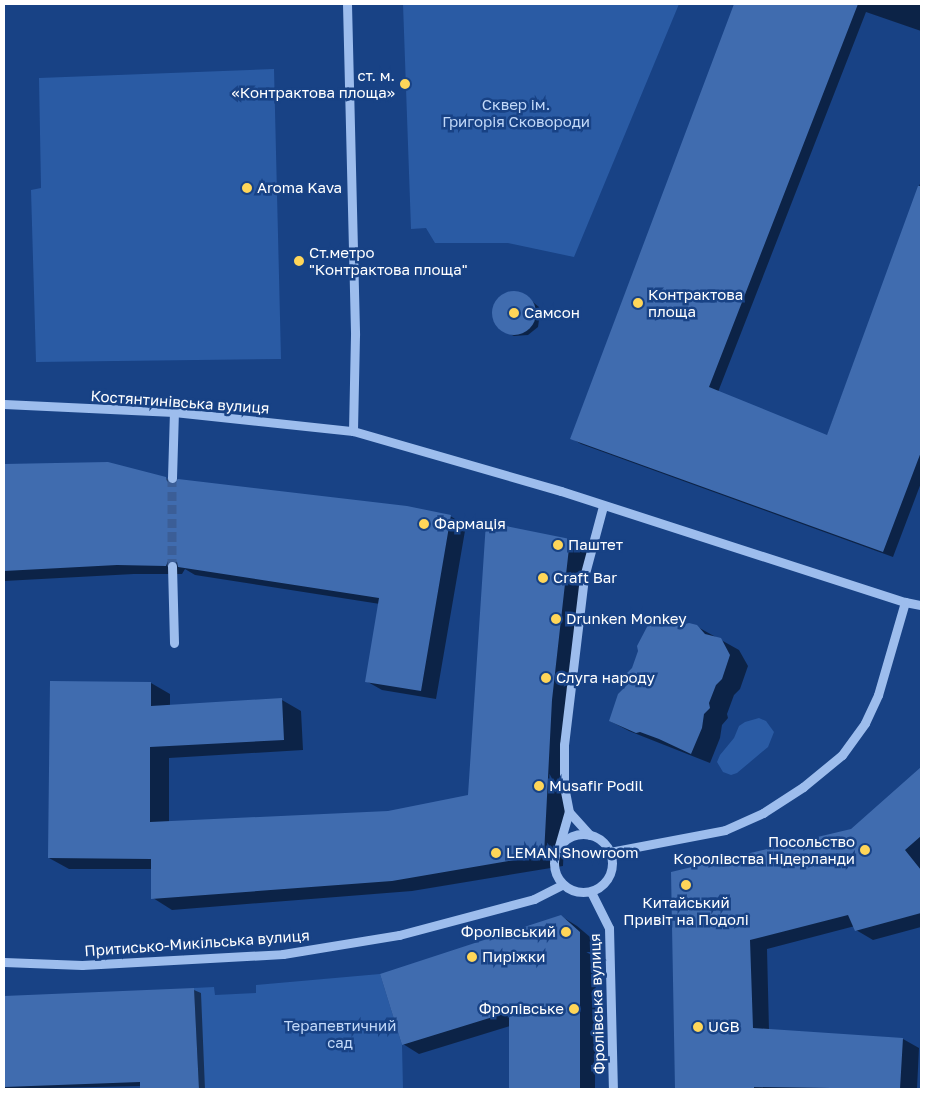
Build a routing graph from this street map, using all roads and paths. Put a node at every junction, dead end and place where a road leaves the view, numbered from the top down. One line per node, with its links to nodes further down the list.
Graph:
1 (347, 4): 4 (street)
2 (4, 404): 3 (street, Костянтинівська вулиця)
3 (174, 412): 4 (street, Костянтинівська вулиця); 5 (street)
4 (353, 431): 6 (street)
5 (172, 478)
6 (603, 506): 8 (street); 11 (street)
7 (172, 566): 10 (street)
8 (905, 602): 9 (street); 14 (street)
9 (921, 605)
10 (174, 643)
11 (568, 812): 12 (street); 13 (street)
12 (590, 835): 13 (street); 14 (street)
13 (559, 846): 15 (street)
14 (610, 852): 16 (street)
15 (562, 885): 16 (street); 17 (street, Притисько-Микільська вулиця)
16 (591, 892): 18 (street, Фролівська вулиця)
17 (4, 962)
18 (613, 1089)

